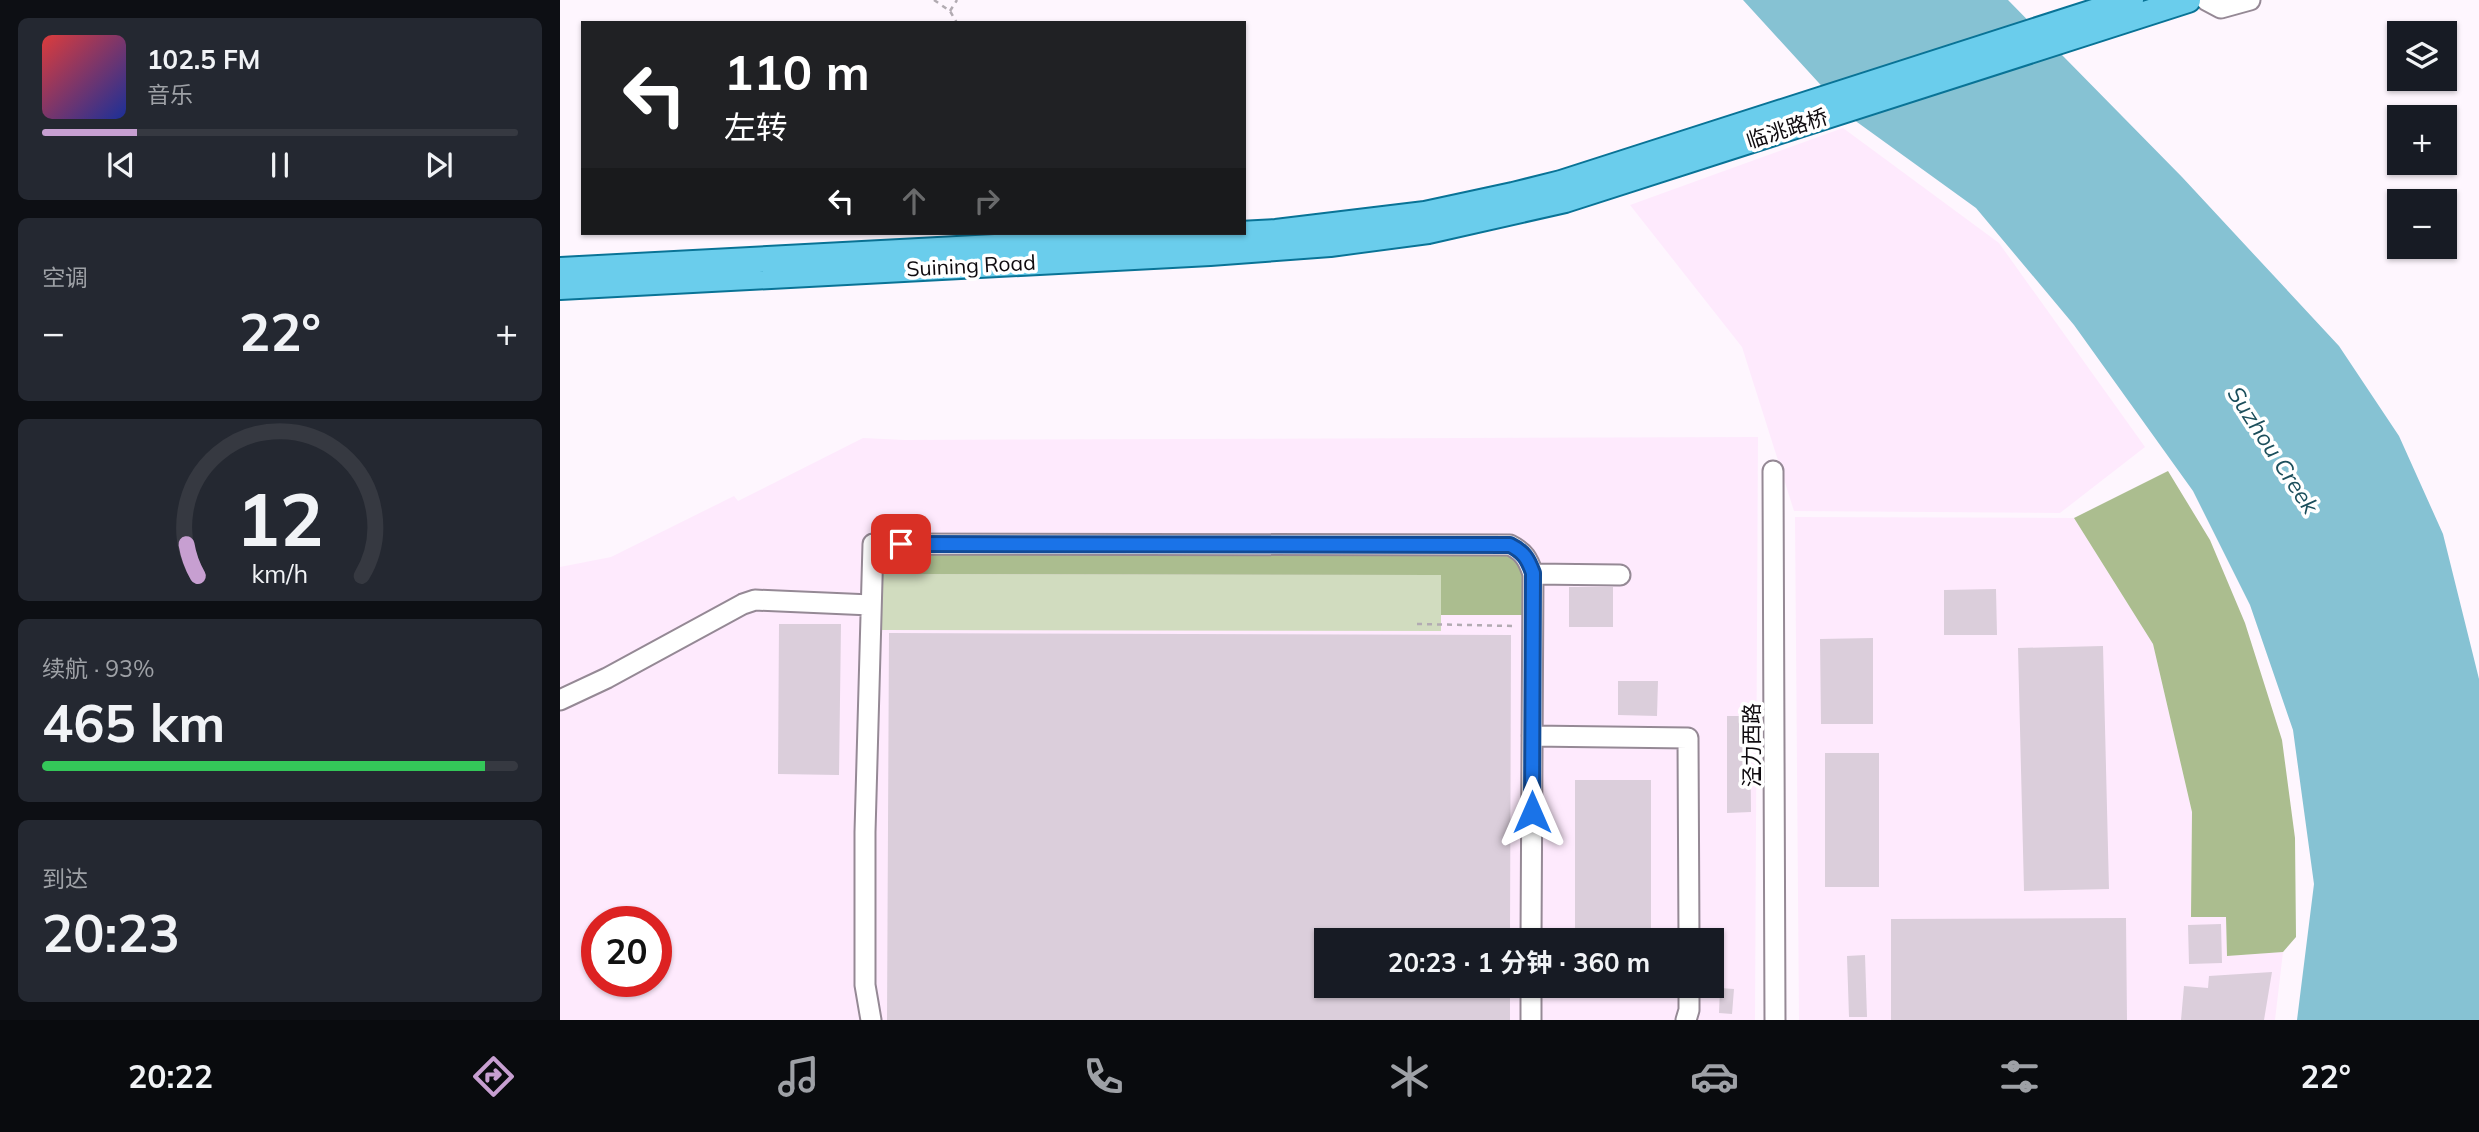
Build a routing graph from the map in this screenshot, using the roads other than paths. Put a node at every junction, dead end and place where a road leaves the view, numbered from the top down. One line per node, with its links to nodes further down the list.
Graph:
1 (2131, 0): 5 (main road, 临洮路桥)
2 (2188, 0): 5 (main road, 临洮路桥)
3 (2206, 0): 4 (street)
4 (2250, 0)
5 (1380, 229): 6 (main road, Suining Road); 9 (main road, Suining Road)
6 (1246, 234)
7 (1233, 235): 8 (main road, Suining Road)
8 (560, 270)
9 (560, 287)
10 (1773, 471): 23 (street, 泾力西路)
11 (1533, 573): 12 (street); 13 (street); 15 (street)
12 (1620, 575)
13 (872, 605): 14 (street); 21 (street)
14 (560, 700)
15 (1532, 736): 16 (street); 17 (street)
16 (1531, 928)
17 (1689, 928)
18 (1531, 998): 22 (street)
19 (1688, 998): 20 (street)
20 (1687, 1017)
21 (871, 1020)
22 (1531, 1020)
23 (1775, 1020)

